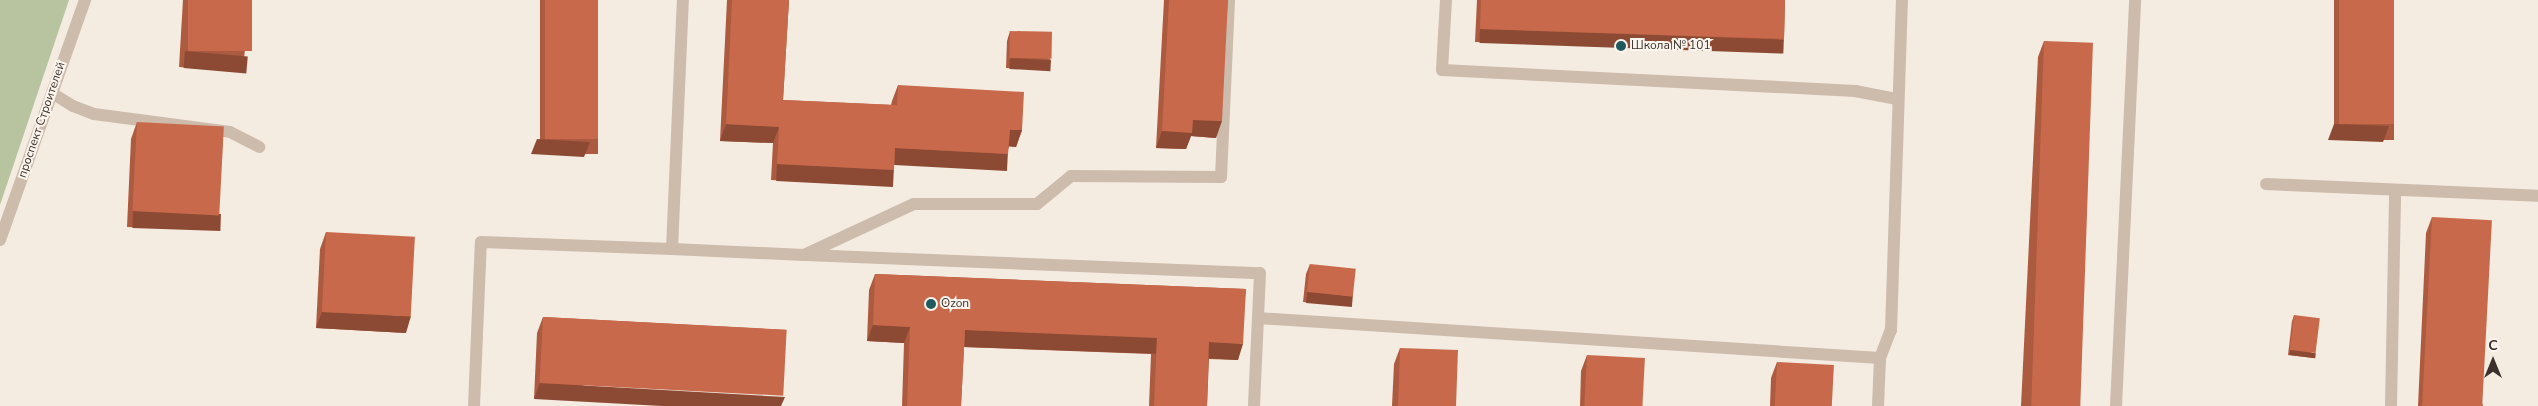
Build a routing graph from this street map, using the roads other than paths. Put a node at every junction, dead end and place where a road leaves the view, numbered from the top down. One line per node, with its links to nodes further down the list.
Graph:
1 (85, 0): 7 (street, проспект Строителей)
2 (683, 0): 14 (street)
3 (1229, 0): 15 (street)
4 (1446, 0): 8 (street)
5 (1902, 0): 8 (street)
6 (2135, 0): 21 (street)
7 (52, 94): 9 (street); 13 (street, проспект Строителей)
8 (1897, 99): 17 (street)
9 (259, 147)
10 (2266, 184): 11 (street)
11 (2396, 190): 12 (street); 22 (street)
12 (2538, 196)
13 (0, 240)
14 (672, 249): 15 (street); 18 (street)
15 (804, 255): 16 (street)
16 (1258, 318): 17 (street); 19 (street)
17 (1880, 358): 20 (street)
18 (474, 406)
19 (1254, 406)
20 (1878, 406)
21 (2116, 406)
22 (2390, 406)

